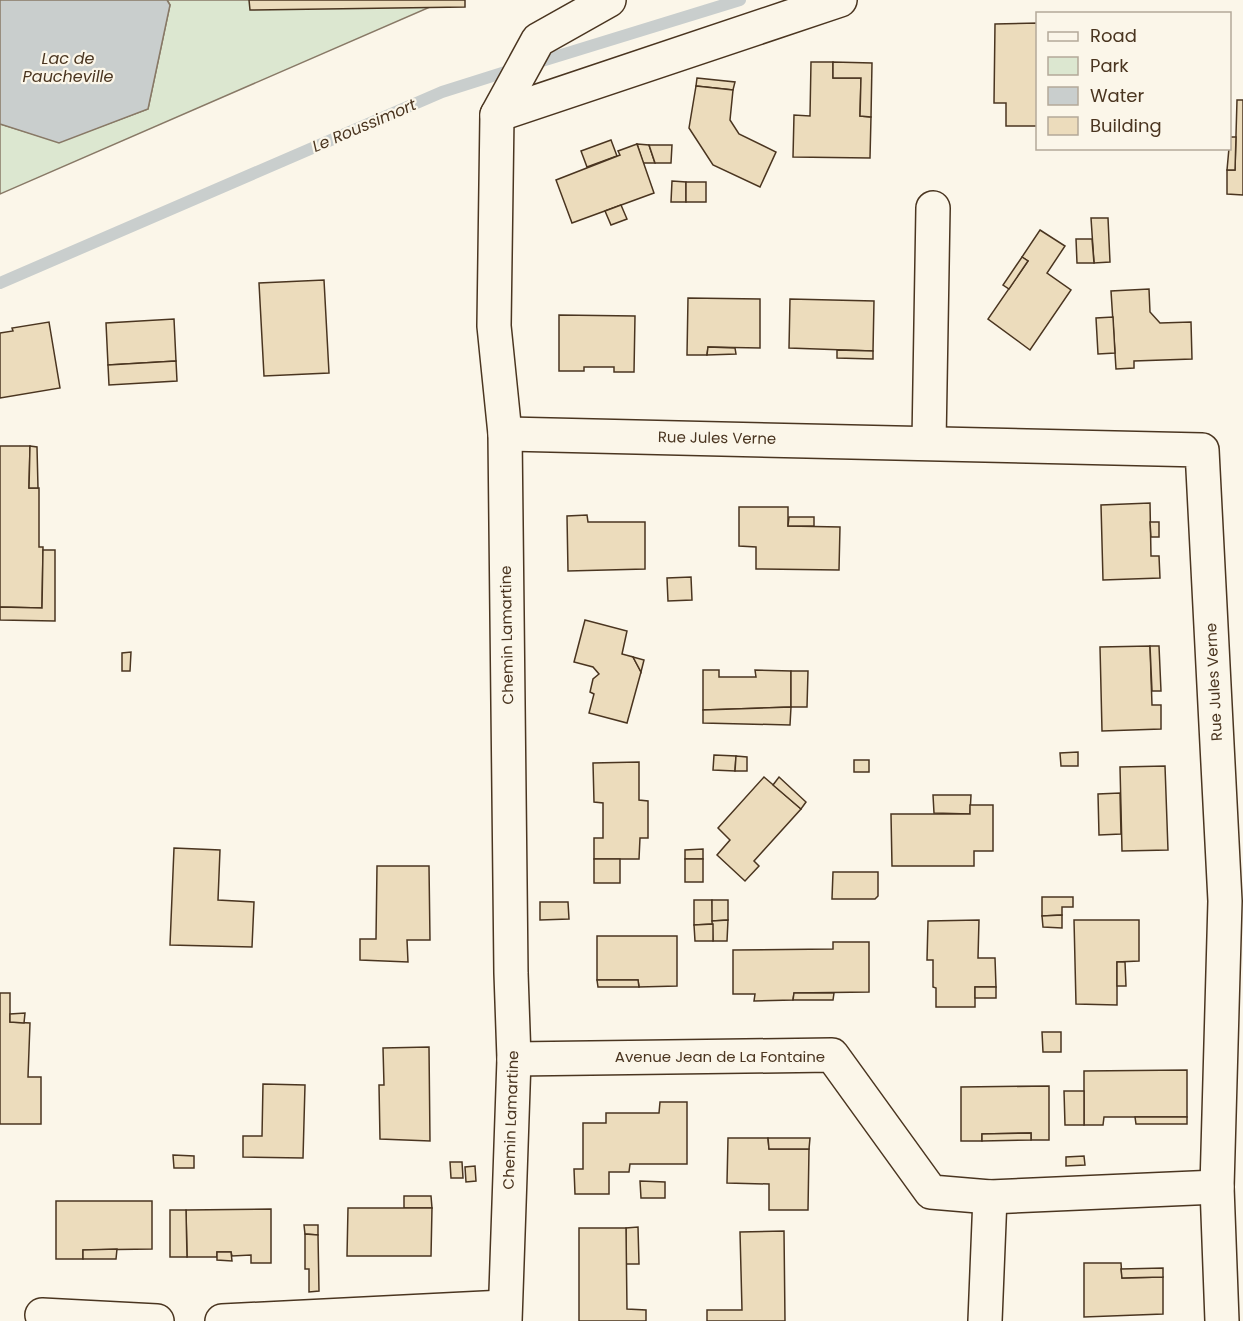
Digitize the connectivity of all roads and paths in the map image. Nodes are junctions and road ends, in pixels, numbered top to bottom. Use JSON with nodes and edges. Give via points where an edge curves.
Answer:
{"nodes":[{"id":1,"x":609,"y":0,"type":"edge"},
{"id":2,"x":840,"y":0,"type":"edge"},
{"id":3,"x":497,"y":115,"type":"junction"},
{"id":4,"x":933,"y":208,"type":"dead end"},
{"id":5,"x":505,"y":434,"type":"junction"},
{"id":6,"x":929,"y":442,"type":"junction"},
{"id":7,"x":514,"y":1059,"type":"junction"},
{"id":8,"x":1217,"y":1187,"type":"junction"},
{"id":9,"x":990,"y":1197,"type":"junction"},
{"id":10,"x":504,"y":1314,"type":"edge"},
{"id":11,"x":42,"y":1316,"type":"dead end"},
{"id":12,"x":157,"y":1321,"type":"edge"},
{"id":13,"x":222,"y":1321,"type":"edge"},
{"id":14,"x":985,"y":1321,"type":"edge"},
{"id":15,"x":1222,"y":1321,"type":"edge"}],
"edges":[{"from":1,"to":3,"type":"street","name":"Chemin Lamartine","via":[[538,40]]},
{"from":2,"to":3,"type":"street"},
{"from":3,"to":5,"type":"street","name":"Chemin Lamartine","via":[[494,326]]},
{"from":4,"to":6,"type":"street"},
{"from":5,"to":6,"type":"street","name":"Rue Jules Verne"},
{"from":5,"to":7,"type":"street","name":"Chemin Lamartine"},
{"from":6,"to":8,"type":"street","name":"Rue Jules Verne","via":[[1202,450],[1225,901]]},
{"from":7,"to":9,"type":"street","name":"Avenue Jean de La Fontaine","via":[[832,1055],[931,1192]]},
{"from":7,"to":10,"type":"street","name":"Chemin Lamartine"},
{"from":8,"to":9,"type":"street","name":"Avenue Jean de La Fontaine"},
{"from":8,"to":15,"type":"street"},
{"from":9,"to":14,"type":"street"},
{"from":10,"to":13,"type":"street"},
{"from":11,"to":12,"type":"street"}]}
